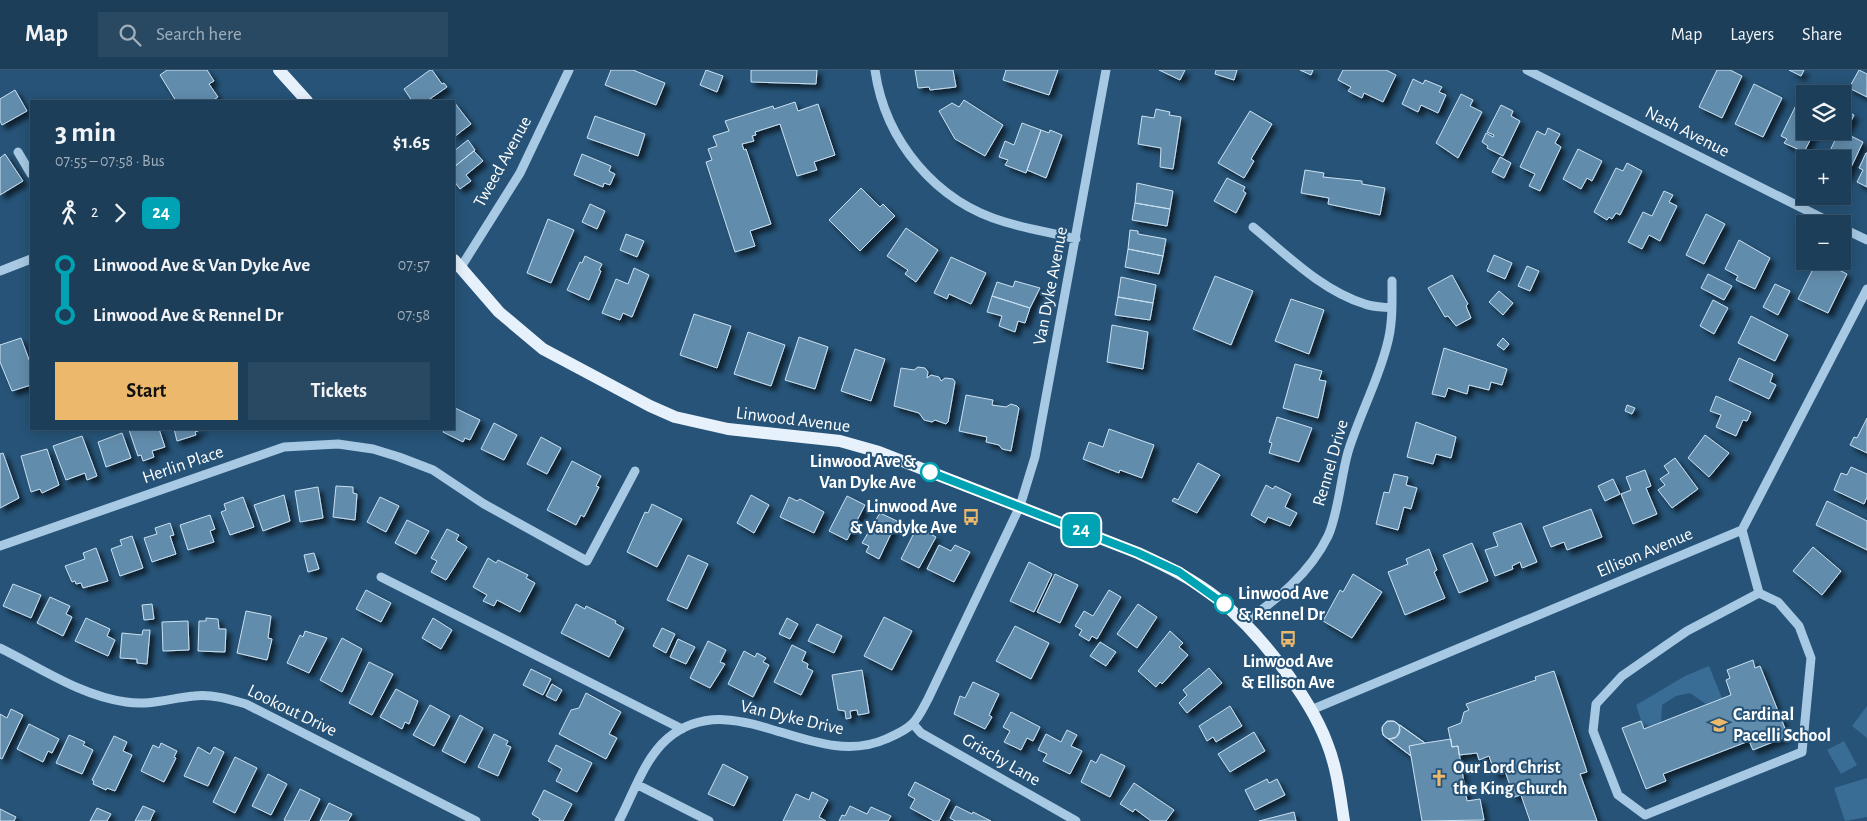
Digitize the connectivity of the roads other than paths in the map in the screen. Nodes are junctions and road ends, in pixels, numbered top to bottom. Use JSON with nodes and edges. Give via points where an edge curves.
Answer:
{"nodes":[{"id":1,"x":279,"y":70,"type":"edge"},
{"id":2,"x":569,"y":70,"type":"edge"},
{"id":3,"x":875,"y":70,"type":"edge"},
{"id":4,"x":1106,"y":70,"type":"edge"},
{"id":5,"x":1527,"y":70,"type":"edge"},
{"id":6,"x":306,"y":100,"type":"edge"},
{"id":7,"x":18,"y":152,"type":"dead end"},
{"id":8,"x":30,"y":172,"type":"edge"},
{"id":9,"x":1816,"y":215,"type":"edge"},
{"id":10,"x":1254,"y":227,"type":"dead end"},
{"id":11,"x":1851,"y":232,"type":"edge"},
{"id":12,"x":1076,"y":238,"type":"junction"},
{"id":13,"x":1867,"y":240,"type":"edge"},
{"id":14,"x":30,"y":259,"type":"edge"},
{"id":15,"x":457,"y":264,"type":"edge"},
{"id":16,"x":0,"y":271,"type":"edge"},
{"id":17,"x":1392,"y":281,"type":"dead end"},
{"id":18,"x":1867,"y":289,"type":"edge"},
{"id":19,"x":1392,"y":308,"type":"junction"},
{"id":20,"x":634,"y":471,"type":"dead end"},
{"id":21,"x":1020,"y":506,"type":"junction"},
{"id":22,"x":1742,"y":530,"type":"junction"},
{"id":23,"x":0,"y":546,"type":"edge"},
{"id":24,"x":381,"y":577,"type":"dead end"},
{"id":25,"x":1758,"y":593,"type":"junction"},
{"id":26,"x":1244,"y":622,"type":"junction"},
{"id":27,"x":0,"y":648,"type":"edge"},
{"id":28,"x":1311,"y":710,"type":"junction"},
{"id":29,"x":914,"y":724,"type":"junction"},
{"id":30,"x":682,"y":728,"type":"junction"},
{"id":31,"x":638,"y":785,"type":"junction"},
{"id":32,"x":476,"y":821,"type":"edge"},
{"id":33,"x":619,"y":821,"type":"edge"},
{"id":34,"x":709,"y":821,"type":"edge"},
{"id":35,"x":1076,"y":821,"type":"edge"},
{"id":36,"x":1344,"y":821,"type":"edge"}],
"edges":[{"from":1,"to":6,"type":"main road"},
{"from":2,"to":15,"type":"street","name":"Tweed Avenue","via":[[520,172]]},
{"from":3,"to":12,"type":"street","via":[[885,111],[911,158],[928,178],[980,213]]},
{"from":4,"to":12,"type":"street","name":"Van Dyke Avenue"},
{"from":5,"to":9,"type":"street","name":"Nash Avenue"},
{"from":7,"to":8,"type":"street"},
{"from":10,"to":19,"type":"street","via":[[1332,289],[1365,304]]},
{"from":11,"to":13,"type":"street"},
{"from":12,"to":21,"type":"street","name":"Van Dyke Avenue","via":[[1035,458]]},
{"from":14,"to":16,"type":"street"},
{"from":15,"to":21,"type":"main road","name":"Linwood Avenue","via":[[499,312],[543,349],[650,406],[728,430],[848,444],[879,452]]},
{"from":17,"to":19,"type":"street","name":"Rennel Drive"},
{"from":18,"to":22,"type":"street"},
{"from":19,"to":26,"type":"street","name":"Rennel Drive","via":[[1387,345],[1348,452],[1328,536],[1296,582]]},
{"from":20,"to":23,"type":"street","name":"Herlin Place","via":[[587,561],[484,504],[433,470],[399,456],[338,444],[284,447]]},
{"from":21,"to":26,"type":"main road","name":"Linwood Avenue","via":[[1179,572],[1217,598]]},
{"from":21,"to":29,"type":"street"},
{"from":22,"to":25,"type":"street"},
{"from":22,"to":28,"type":"street","name":"Ellison Avenue"},
{"from":24,"to":30,"type":"street"},
{"from":25,"to":25,"type":"street","via":[[1668,644],[1622,676],[1596,704],[1593,731],[1618,795],[1645,815],[1802,752],[1811,658],[1799,626],[1778,602]]},
{"from":26,"to":28,"type":"main road","name":"Linwood Avenue","via":[[1280,665]]},
{"from":27,"to":32,"type":"street","name":"Lookout Drive","via":[[101,698],[153,703],[204,696],[246,704]]},
{"from":28,"to":36,"type":"main road","name":"Linwood Avenue","via":[[1327,742]]},
{"from":29,"to":30,"type":"street","name":"Van Dyke Drive","via":[[882,741],[847,748],[828,746],[738,720],[709,720]]},
{"from":29,"to":35,"type":"street","name":"Grischy Lane","via":[[920,733]]},
{"from":30,"to":31,"type":"street","name":"Van Dyke Drive","via":[[653,754]]},
{"from":31,"to":33,"type":"street","name":"Van Dyke Drive"},
{"from":31,"to":34,"type":"street"}]}
